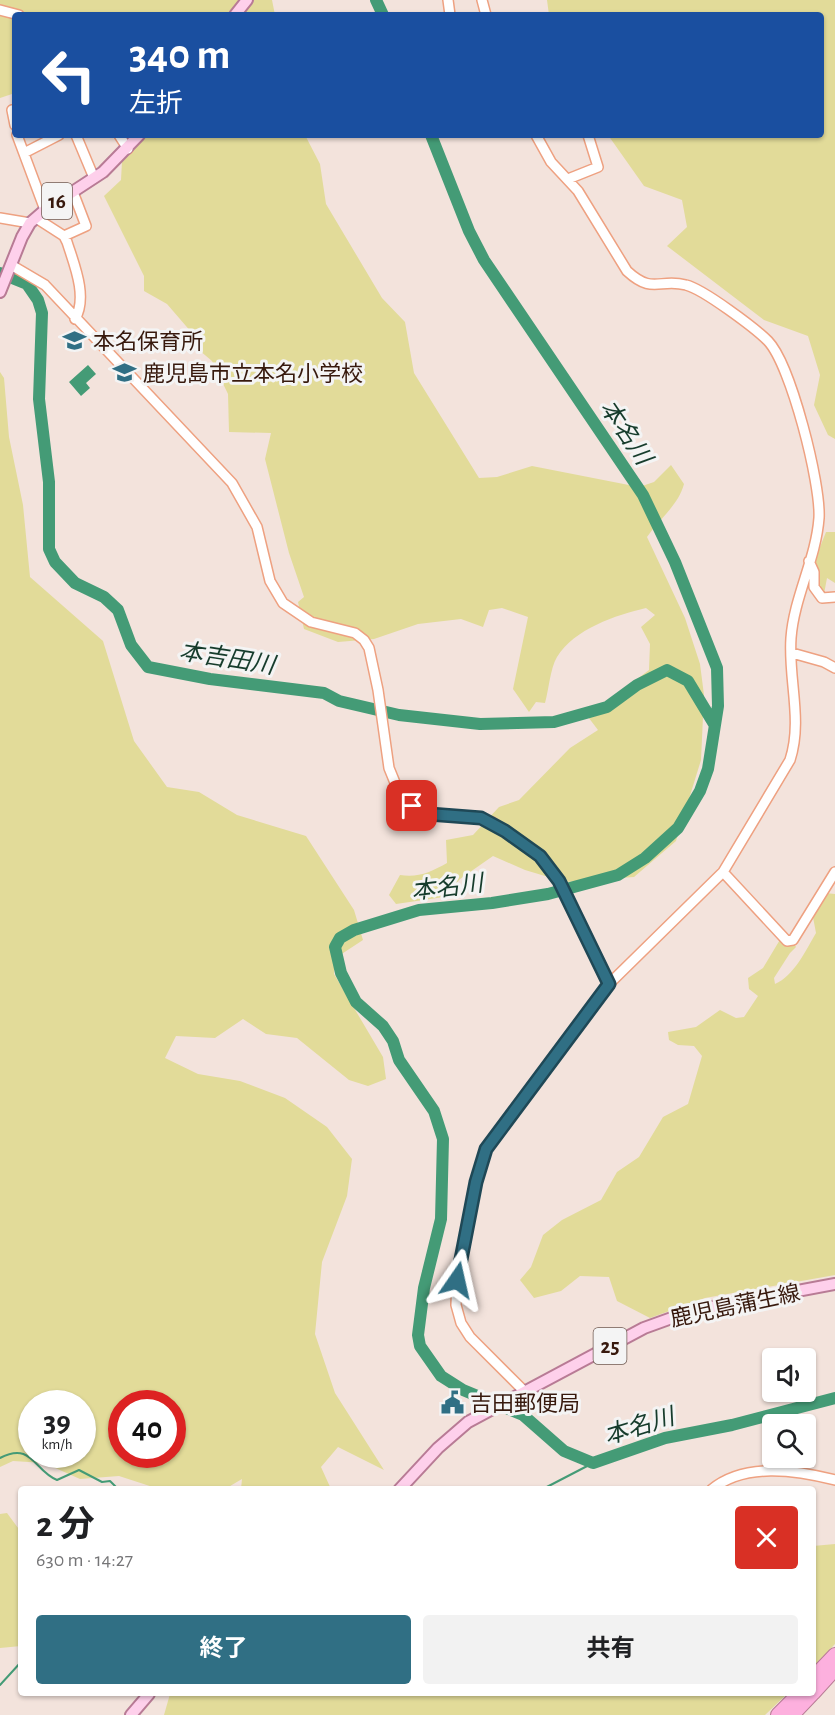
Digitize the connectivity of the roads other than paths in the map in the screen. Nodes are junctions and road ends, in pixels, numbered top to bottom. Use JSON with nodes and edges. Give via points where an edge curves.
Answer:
{"nodes":[{"id":1,"x":247,"y":0,"type":"edge"},
{"id":2,"x":237,"y":12,"type":"edge"},
{"id":3,"x":18,"y":138,"type":"edge"},
{"id":4,"x":53,"y":138,"type":"edge"},
{"id":5,"x":77,"y":138,"type":"edge"},
{"id":6,"x":122,"y":138,"type":"edge"},
{"id":7,"x":137,"y":138,"type":"edge"},
{"id":8,"x":539,"y":138,"type":"edge"},
{"id":9,"x":589,"y":138,"type":"edge"},
{"id":10,"x":128,"y":149,"type":"junction"},
{"id":11,"x":24,"y":153,"type":"junction"},
{"id":12,"x":94,"y":178,"type":"junction"},
{"id":13,"x":568,"y":179,"type":"junction"},
{"id":14,"x":73,"y":192,"type":"junction"},
{"id":15,"x":45,"y":210,"type":"junction"},
{"id":16,"x":0,"y":218,"type":"edge"},
{"id":17,"x":33,"y":221,"type":"junction"},
{"id":18,"x":64,"y":236,"type":"junction"},
{"id":19,"x":10,"y":268,"type":"junction"},
{"id":20,"x":1,"y":290,"type":"edge"},
{"id":21,"x":75,"y":319,"type":"junction"},
{"id":22,"x":809,"y":561,"type":"junction"},
{"id":23,"x":835,"y":597,"type":"edge"},
{"id":24,"x":792,"y":653,"type":"junction"},
{"id":25,"x":835,"y":668,"type":"edge"},
{"id":26,"x":723,"y":872,"type":"junction"},
{"id":27,"x":835,"y":872,"type":"edge"},
{"id":28,"x":609,"y":984,"type":"junction"},
{"id":29,"x":835,"y":1284,"type":"edge"},
{"id":30,"x":524,"y":1391,"type":"junction"},
{"id":31,"x":835,"y":1480,"type":"edge"},
{"id":32,"x":403,"y":1486,"type":"edge"},
{"id":33,"x":717,"y":1486,"type":"edge"},
{"id":34,"x":835,"y":1655,"type":"edge"},
{"id":35,"x":835,"y":1670,"type":"edge"},
{"id":36,"x":816,"y":1675,"type":"edge"},
{"id":37,"x":816,"y":1690,"type":"edge"},
{"id":38,"x":147,"y":1696,"type":"edge"},
{"id":39,"x":797,"y":1696,"type":"edge"},
{"id":40,"x":810,"y":1696,"type":"edge"},
{"id":41,"x":131,"y":1715,"type":"edge"},
{"id":42,"x":778,"y":1715,"type":"edge"},
{"id":43,"x":792,"y":1715,"type":"edge"}],
"edges":[{"from":1,"to":2,"type":"main road"},
{"from":3,"to":11,"type":"street"},
{"from":4,"to":11,"type":"street"},
{"from":5,"to":12,"type":"street"},
{"from":6,"to":10,"type":"street"},
{"from":7,"to":10,"type":"main road","number":"16"},
{"from":8,"to":13,"type":"street","via":[[551,162]]},
{"from":9,"to":13,"type":"street","via":[[598,166]]},
{"from":10,"to":12,"type":"main road","number":"16"},
{"from":11,"to":15,"type":"street"},
{"from":12,"to":14,"type":"main road","number":"16"},
{"from":13,"to":22,"type":"street","via":[[634,279],[654,286],[678,284],[694,288],[760,334],[781,359],[819,498]]},
{"from":14,"to":15,"type":"main road","number":"16"},
{"from":14,"to":18,"type":"street","via":[[86,226]]},
{"from":15,"to":17,"type":"main road","number":"16"},
{"from":16,"to":17,"type":"street"},
{"from":17,"to":18,"type":"street"},
{"from":17,"to":19,"type":"main road","number":"16"},
{"from":18,"to":21,"type":"street","via":[[79,283],[79,313]]},
{"from":19,"to":20,"type":"main road","number":"16"},
{"from":19,"to":21,"type":"street","via":[[40,280]]},
{"from":21,"to":28,"type":"street","via":[[232,483],[257,527],[270,581],[283,603],[311,622],[355,633],[364,640],[381,704],[394,785],[406,801],[429,814],[492,822],[540,856],[559,881]]},
{"from":22,"to":23,"type":"street","via":[[816,593],[822,598]]},
{"from":22,"to":24,"type":"street","via":[[795,610]]},
{"from":24,"to":25,"type":"street"},
{"from":24,"to":26,"type":"street","via":[[794,746],[784,771]]},
{"from":26,"to":27,"type":"street","via":[[787,941],[793,940]]},
{"from":26,"to":28,"type":"street"},
{"from":28,"to":30,"type":"street","via":[[486,1149],[476,1182],[457,1280],[457,1314],[470,1337]]},
{"from":29,"to":30,"type":"main road","name":"鹿児島蒲生線","number":"25","via":[[670,1317]]},
{"from":30,"to":32,"type":"main road","name":"鹿児島蒲生線","number":"25","via":[[468,1422]]},
{"from":31,"to":33,"type":"street","via":[[754,1471],[731,1477]]},
{"from":34,"to":36,"type":"highway"},
{"from":35,"to":37,"type":"highway"},
{"from":38,"to":41,"type":"main road"},
{"from":39,"to":42,"type":"highway"},
{"from":40,"to":43,"type":"highway"}]}
